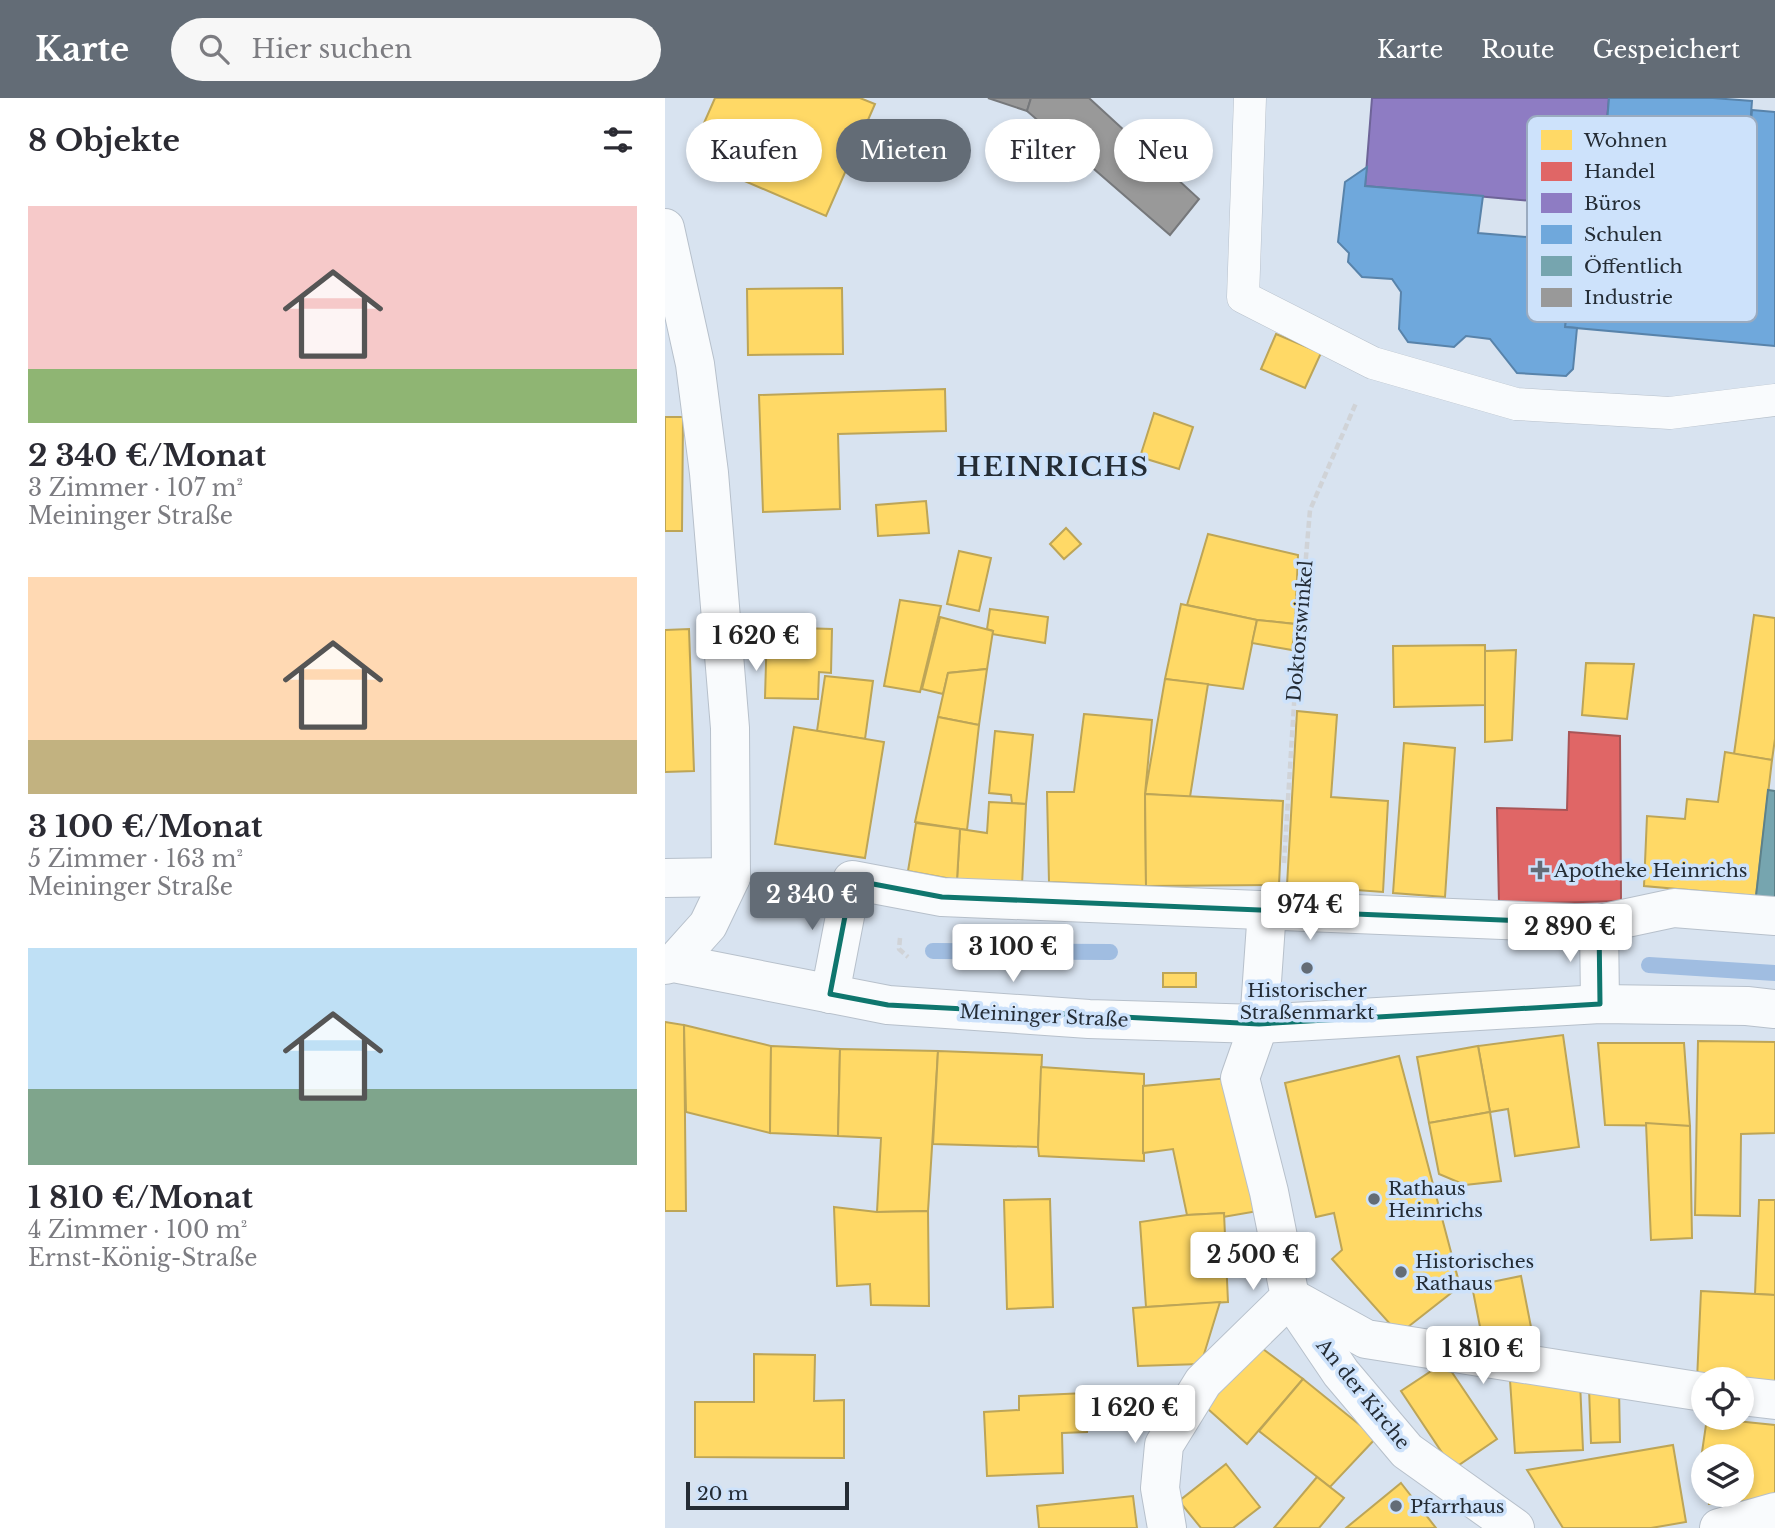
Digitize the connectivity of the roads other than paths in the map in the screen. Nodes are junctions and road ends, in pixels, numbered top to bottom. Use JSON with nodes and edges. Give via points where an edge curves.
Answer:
{"nodes":[{"id":1,"x":1250,"y":98,"type":"edge"},
{"id":2,"x":665,"y":228,"type":"edge"},
{"id":3,"x":1775,"y":400,"type":"edge"},
{"id":4,"x":731,"y":877,"type":"junction"},
{"id":5,"x":665,"y":878,"type":"edge"},
{"id":6,"x":1274,"y":911,"type":"junction"},
{"id":7,"x":1775,"y":916,"type":"edge"},
{"id":8,"x":1599,"y":924,"type":"junction"},
{"id":9,"x":670,"y":964,"type":"edge"},
{"id":10,"x":830,"y":994,"type":"junction"},
{"id":11,"x":1600,"y":1004,"type":"junction"},
{"id":12,"x":1775,"y":1009,"type":"edge"},
{"id":13,"x":1259,"y":1024,"type":"junction"},
{"id":14,"x":1290,"y":1297,"type":"junction"},
{"id":15,"x":1691,"y":1390,"type":"edge"},
{"id":16,"x":1754,"y":1398,"type":"edge"},
{"id":17,"x":1775,"y":1400,"type":"edge"},
{"id":18,"x":1775,"y":1512,"type":"edge"},
{"id":19,"x":1167,"y":1528,"type":"edge"},
{"id":20,"x":1515,"y":1528,"type":"edge"},
{"id":21,"x":1719,"y":1528,"type":"edge"}],
"edges":[{"from":1,"to":3,"type":"lane","via":[[1243,297],[1373,363],[1516,404],[1670,414]]},
{"from":2,"to":4,"type":"street","via":[[695,364],[709,473],[730,727]]},
{"from":4,"to":5,"type":"street"},
{"from":4,"to":9,"type":"street","via":[[708,925]]},
{"from":6,"to":8,"type":"street"},
{"from":6,"to":10,"type":"street","via":[[942,897],[852,880]]},
{"from":6,"to":13,"type":"street"},
{"from":7,"to":8,"type":"street","via":[[1674,908]]},
{"from":8,"to":11,"type":"street"},
{"from":9,"to":10,"type":"street","name":"Meininger Straße"},
{"from":10,"to":13,"type":"street","name":"Meininger Straße","via":[[936,1010]]},
{"from":11,"to":12,"type":"street","name":"Meininger Straße"},
{"from":11,"to":13,"type":"street","name":"Meininger Straße"},
{"from":13,"to":14,"type":"street","via":[[1240,1078]]},
{"from":14,"to":15,"type":"street","via":[[1366,1339]]},
{"from":14,"to":19,"type":"street","via":[[1203,1382],[1164,1445],[1160,1488]]},
{"from":14,"to":20,"type":"street","name":"An der Kirche","via":[[1341,1373],[1407,1451]]},
{"from":16,"to":17,"type":"street"},
{"from":18,"to":21,"type":"street"}]}
